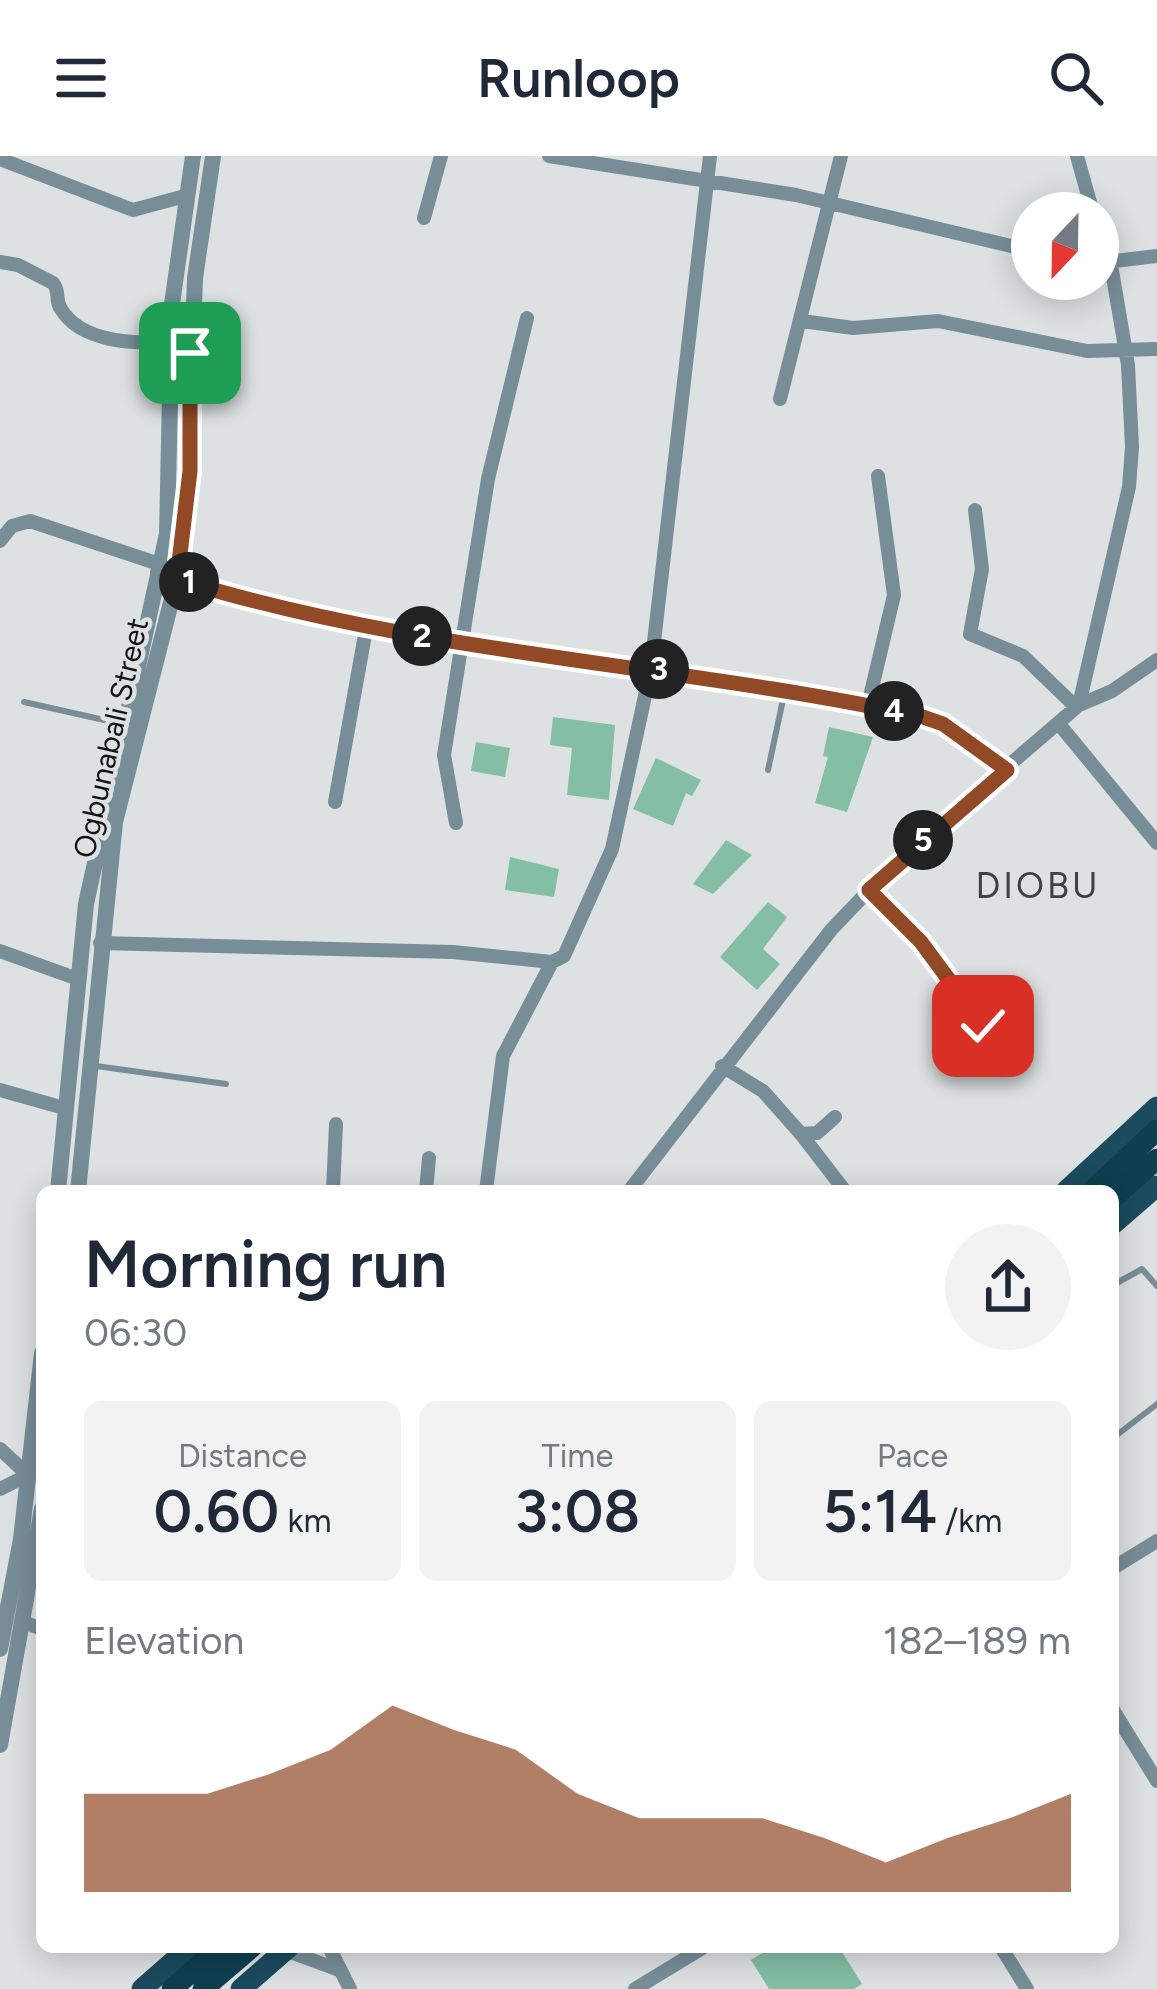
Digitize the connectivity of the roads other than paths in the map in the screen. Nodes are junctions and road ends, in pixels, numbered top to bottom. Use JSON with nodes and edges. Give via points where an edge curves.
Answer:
{"nodes":[{"id":1,"x":194,"y":156,"type":"edge"},
{"id":2,"x":213,"y":156,"type":"edge"},
{"id":3,"x":441,"y":156,"type":"edge"},
{"id":4,"x":549,"y":156,"type":"edge"},
{"id":5,"x":710,"y":156,"type":"edge"},
{"id":6,"x":841,"y":156,"type":"edge"},
{"id":7,"x":1077,"y":156,"type":"edge"},
{"id":8,"x":0,"y":159,"type":"edge"},
{"id":9,"x":630,"y":163,"type":"edge"},
{"id":10,"x":706,"y":178,"type":"junction"},
{"id":11,"x":1088,"y":192,"type":"edge"},
{"id":12,"x":184,"y":196,"type":"junction"},
{"id":13,"x":833,"y":204,"type":"junction"},
{"id":14,"x":424,"y":218,"type":"dead end"},
{"id":15,"x":1011,"y":246,"type":"edge"},
{"id":16,"x":1157,"y":256,"type":"edge"},
{"id":17,"x":0,"y":262,"type":"edge"},
{"id":18,"x":1119,"y":262,"type":"edge"},
{"id":19,"x":1113,"y":300,"type":"edge"},
{"id":20,"x":527,"y":318,"type":"dead end"},
{"id":21,"x":802,"y":321,"type":"junction"},
{"id":22,"x":172,"y":344,"type":"junction"},
{"id":23,"x":1124,"y":347,"type":"junction"},
{"id":24,"x":1157,"y":349,"type":"edge"},
{"id":25,"x":780,"y":399,"type":"dead end"},
{"id":26,"x":878,"y":476,"type":"dead end"},
{"id":27,"x":975,"y":510,"type":"dead end"},
{"id":28,"x":0,"y":541,"type":"edge"},
{"id":29,"x":158,"y":568,"type":"junction"},
{"id":30,"x":177,"y":579,"type":"junction"},
{"id":31,"x":366,"y":629,"type":"junction"},
{"id":32,"x":462,"y":642,"type":"junction"},
{"id":33,"x":1157,"y":660,"type":"edge"},
{"id":34,"x":650,"y":668,"type":"junction"},
{"id":35,"x":784,"y":692,"type":"junction"},
{"id":36,"x":25,"y":702,"type":"dead end"},
{"id":37,"x":868,"y":705,"type":"junction"},
{"id":38,"x":1078,"y":706,"type":"junction"},
{"id":39,"x":125,"y":724,"type":"junction"},
{"id":40,"x":1059,"y":724,"type":"junction"},
{"id":41,"x":768,"y":770,"type":"dead end"},
{"id":42,"x":1007,"y":770,"type":"junction"},
{"id":43,"x":335,"y":802,"type":"dead end"},
{"id":44,"x":456,"y":823,"type":"dead end"},
{"id":45,"x":1157,"y":843,"type":"edge"},
{"id":46,"x":869,"y":890,"type":"junction"},
{"id":47,"x":100,"y":943,"type":"junction"},
{"id":48,"x":0,"y":951,"type":"edge"},
{"id":49,"x":552,"y":962,"type":"junction"},
{"id":50,"x":78,"y":979,"type":"junction"},
{"id":51,"x":983,"y":1026,"type":"dead end"},
{"id":52,"x":86,"y":1065,"type":"junction"},
{"id":53,"x":722,"y":1066,"type":"junction"},
{"id":54,"x":226,"y":1084,"type":"dead end"},
{"id":55,"x":0,"y":1090,"type":"edge"},
{"id":56,"x":1157,"y":1107,"type":"edge"},
{"id":57,"x":64,"y":1108,"type":"junction"},
{"id":58,"x":835,"y":1117,"type":"dead end"},
{"id":59,"x":336,"y":1124,"type":"dead end"},
{"id":60,"x":1157,"y":1130,"type":"edge"},
{"id":61,"x":801,"y":1134,"type":"junction"},
{"id":62,"x":429,"y":1158,"type":"dead end"},
{"id":63,"x":1157,"y":1159,"type":"edge"},
{"id":64,"x":58,"y":1185,"type":"edge"},
{"id":65,"x":77,"y":1185,"type":"edge"},
{"id":66,"x":332,"y":1185,"type":"edge"},
{"id":67,"x":427,"y":1185,"type":"edge"},
{"id":68,"x":487,"y":1185,"type":"edge"},
{"id":69,"x":633,"y":1185,"type":"edge"},
{"id":70,"x":839,"y":1185,"type":"edge"},
{"id":71,"x":1072,"y":1185,"type":"edge"},
{"id":72,"x":1098,"y":1185,"type":"edge"},
{"id":73,"x":1157,"y":1186,"type":"edge"},
{"id":74,"x":1119,"y":1193,"type":"edge"},
{"id":75,"x":1119,"y":1219,"type":"edge"},
{"id":76,"x":1119,"y":1283,"type":"edge"},
{"id":77,"x":1157,"y":1286,"type":"edge"},
{"id":78,"x":1157,"y":1404,"type":"edge"},
{"id":79,"x":1119,"y":1433,"type":"edge"},
{"id":80,"x":0,"y":1449,"type":"edge"},
{"id":81,"x":35,"y":1477,"type":"edge"},
{"id":82,"x":0,"y":1489,"type":"edge"},
{"id":83,"x":1157,"y":1541,"type":"edge"},
{"id":84,"x":36,"y":1545,"type":"edge"},
{"id":85,"x":1119,"y":1564,"type":"edge"},
{"id":86,"x":23,"y":1622,"type":"junction"},
{"id":87,"x":36,"y":1627,"type":"edge"},
{"id":88,"x":0,"y":1649,"type":"edge"},
{"id":89,"x":1119,"y":1720,"type":"edge"},
{"id":90,"x":0,"y":1745,"type":"edge"},
{"id":91,"x":1157,"y":1781,"type":"edge"},
{"id":92,"x":183,"y":1953,"type":"edge"},
{"id":93,"x":213,"y":1953,"type":"edge"},
{"id":94,"x":245,"y":1953,"type":"edge"},
{"id":95,"x":281,"y":1953,"type":"edge"},
{"id":96,"x":299,"y":1953,"type":"edge"},
{"id":97,"x":332,"y":1953,"type":"edge"},
{"id":98,"x":694,"y":1953,"type":"edge"},
{"id":99,"x":1005,"y":1953,"type":"edge"},
{"id":100,"x":339,"y":1970,"type":"junction"},
{"id":101,"x":145,"y":1987,"type":"edge"},
{"id":102,"x":122,"y":1989,"type":"edge"},
{"id":103,"x":171,"y":1989,"type":"edge"},
{"id":104,"x":203,"y":1989,"type":"edge"},
{"id":105,"x":241,"y":1989,"type":"edge"},
{"id":106,"x":350,"y":1989,"type":"edge"},
{"id":107,"x":635,"y":1989,"type":"edge"},
{"id":108,"x":1027,"y":1989,"type":"edge"}],
"edges":[{"from":1,"to":12,"type":"street","name":"Ogbunabali Street"},
{"from":2,"to":30,"type":"street","name":"Ogbunabali Street","via":[[195,278],[190,471]]},
{"from":3,"to":14,"type":"street"},
{"from":4,"to":9,"type":"street"},
{"from":5,"to":10,"type":"street"},
{"from":6,"to":13,"type":"street"},
{"from":7,"to":11,"type":"street"},
{"from":8,"to":12,"type":"street","via":[[128,208]]},
{"from":9,"to":10,"type":"street"},
{"from":10,"to":13,"type":"street"},
{"from":10,"to":34,"type":"street"},
{"from":12,"to":22,"type":"street","name":"Ogbunabali Street"},
{"from":13,"to":15,"type":"street"},
{"from":13,"to":21,"type":"street"},
{"from":16,"to":18,"type":"street"},
{"from":17,"to":22,"type":"street","via":[[53,283],[61,309],[88,330],[121,342]]},
{"from":19,"to":23,"type":"street"},
{"from":20,"to":32,"type":"street","via":[[488,479]]},
{"from":21,"to":23,"type":"street","via":[[853,328],[938,320],[1087,351]]},
{"from":21,"to":25,"type":"street"},
{"from":22,"to":29,"type":"street","name":"Ogbunabali Street","via":[[170,501]]},
{"from":23,"to":24,"type":"street"},
{"from":23,"to":38,"type":"street","via":[[1129,487]]},
{"from":26,"to":37,"type":"street","via":[[894,595]]},
{"from":27,"to":38,"type":"street","via":[[982,569],[970,634],[1023,656]]},
{"from":28,"to":29,"type":"street","via":[[30,521]]},
{"from":29,"to":30,"type":"street"},
{"from":29,"to":39,"type":"street","name":"Ogbunabali Street"},
{"from":30,"to":31,"type":"street"},
{"from":30,"to":47,"type":"street","name":"Ogbunabali Street","via":[[115,822]]},
{"from":31,"to":32,"type":"street"},
{"from":31,"to":43,"type":"street"},
{"from":32,"to":34,"type":"street"},
{"from":32,"to":44,"type":"street","via":[[444,754]]},
{"from":33,"to":38,"type":"street"},
{"from":34,"to":35,"type":"street"},
{"from":34,"to":49,"type":"street","via":[[612,849],[574,941]]},
{"from":35,"to":37,"type":"street"},
{"from":35,"to":41,"type":"lane"},
{"from":36,"to":39,"type":"lane"},
{"from":37,"to":42,"type":"street","via":[[943,724]]},
{"from":38,"to":40,"type":"street"},
{"from":39,"to":50,"type":"street","name":"Ogbunabali Street"},
{"from":40,"to":42,"type":"street"},
{"from":40,"to":45,"type":"street"},
{"from":42,"to":46,"type":"street"},
{"from":46,"to":51,"type":"street","via":[[921,942]]},
{"from":46,"to":53,"type":"street"},
{"from":47,"to":49,"type":"street"},
{"from":47,"to":52,"type":"street","name":"Ogbunabali Street"},
{"from":48,"to":50,"type":"street"},
{"from":49,"to":68,"type":"street","via":[[503,1056]]},
{"from":50,"to":57,"type":"street","name":"Ogbunabali Street"},
{"from":52,"to":54,"type":"lane"},
{"from":52,"to":65,"type":"street","name":"Ogbunabali Street"},
{"from":53,"to":61,"type":"street","via":[[763,1091]]},
{"from":53,"to":69,"type":"street"},
{"from":55,"to":57,"type":"street"},
{"from":56,"to":71,"type":"main road"},
{"from":57,"to":64,"type":"street","name":"Ogbunabali Street"},
{"from":58,"to":61,"type":"street","via":[[817,1133]]},
{"from":59,"to":66,"type":"street"},
{"from":60,"to":72,"type":"highway"},
{"from":61,"to":70,"type":"street"},
{"from":62,"to":67,"type":"street"},
{"from":63,"to":74,"type":"highway"},
{"from":73,"to":75,"type":"main road"},
{"from":76,"to":77,"type":"lane","via":[[1142,1270]]},
{"from":78,"to":79,"type":"lane"},
{"from":80,"to":81,"type":"street"},
{"from":81,"to":82,"type":"street"},
{"from":81,"to":88,"type":"street"},
{"from":83,"to":85,"type":"street"},
{"from":84,"to":86,"type":"street"},
{"from":86,"to":87,"type":"street"},
{"from":86,"to":90,"type":"street"},
{"from":89,"to":91,"type":"street"},
{"from":92,"to":101,"type":"main road"},
{"from":93,"to":103,"type":"highway"},
{"from":94,"to":104,"type":"highway"},
{"from":95,"to":105,"type":"main road"},
{"from":96,"to":100,"type":"street"},
{"from":97,"to":100,"type":"street"},
{"from":98,"to":107,"type":"street"},
{"from":99,"to":108,"type":"street"},
{"from":100,"to":106,"type":"street"},
{"from":101,"to":102,"type":"main road"},
{"from":101,"to":103,"type":"main road"}]}
